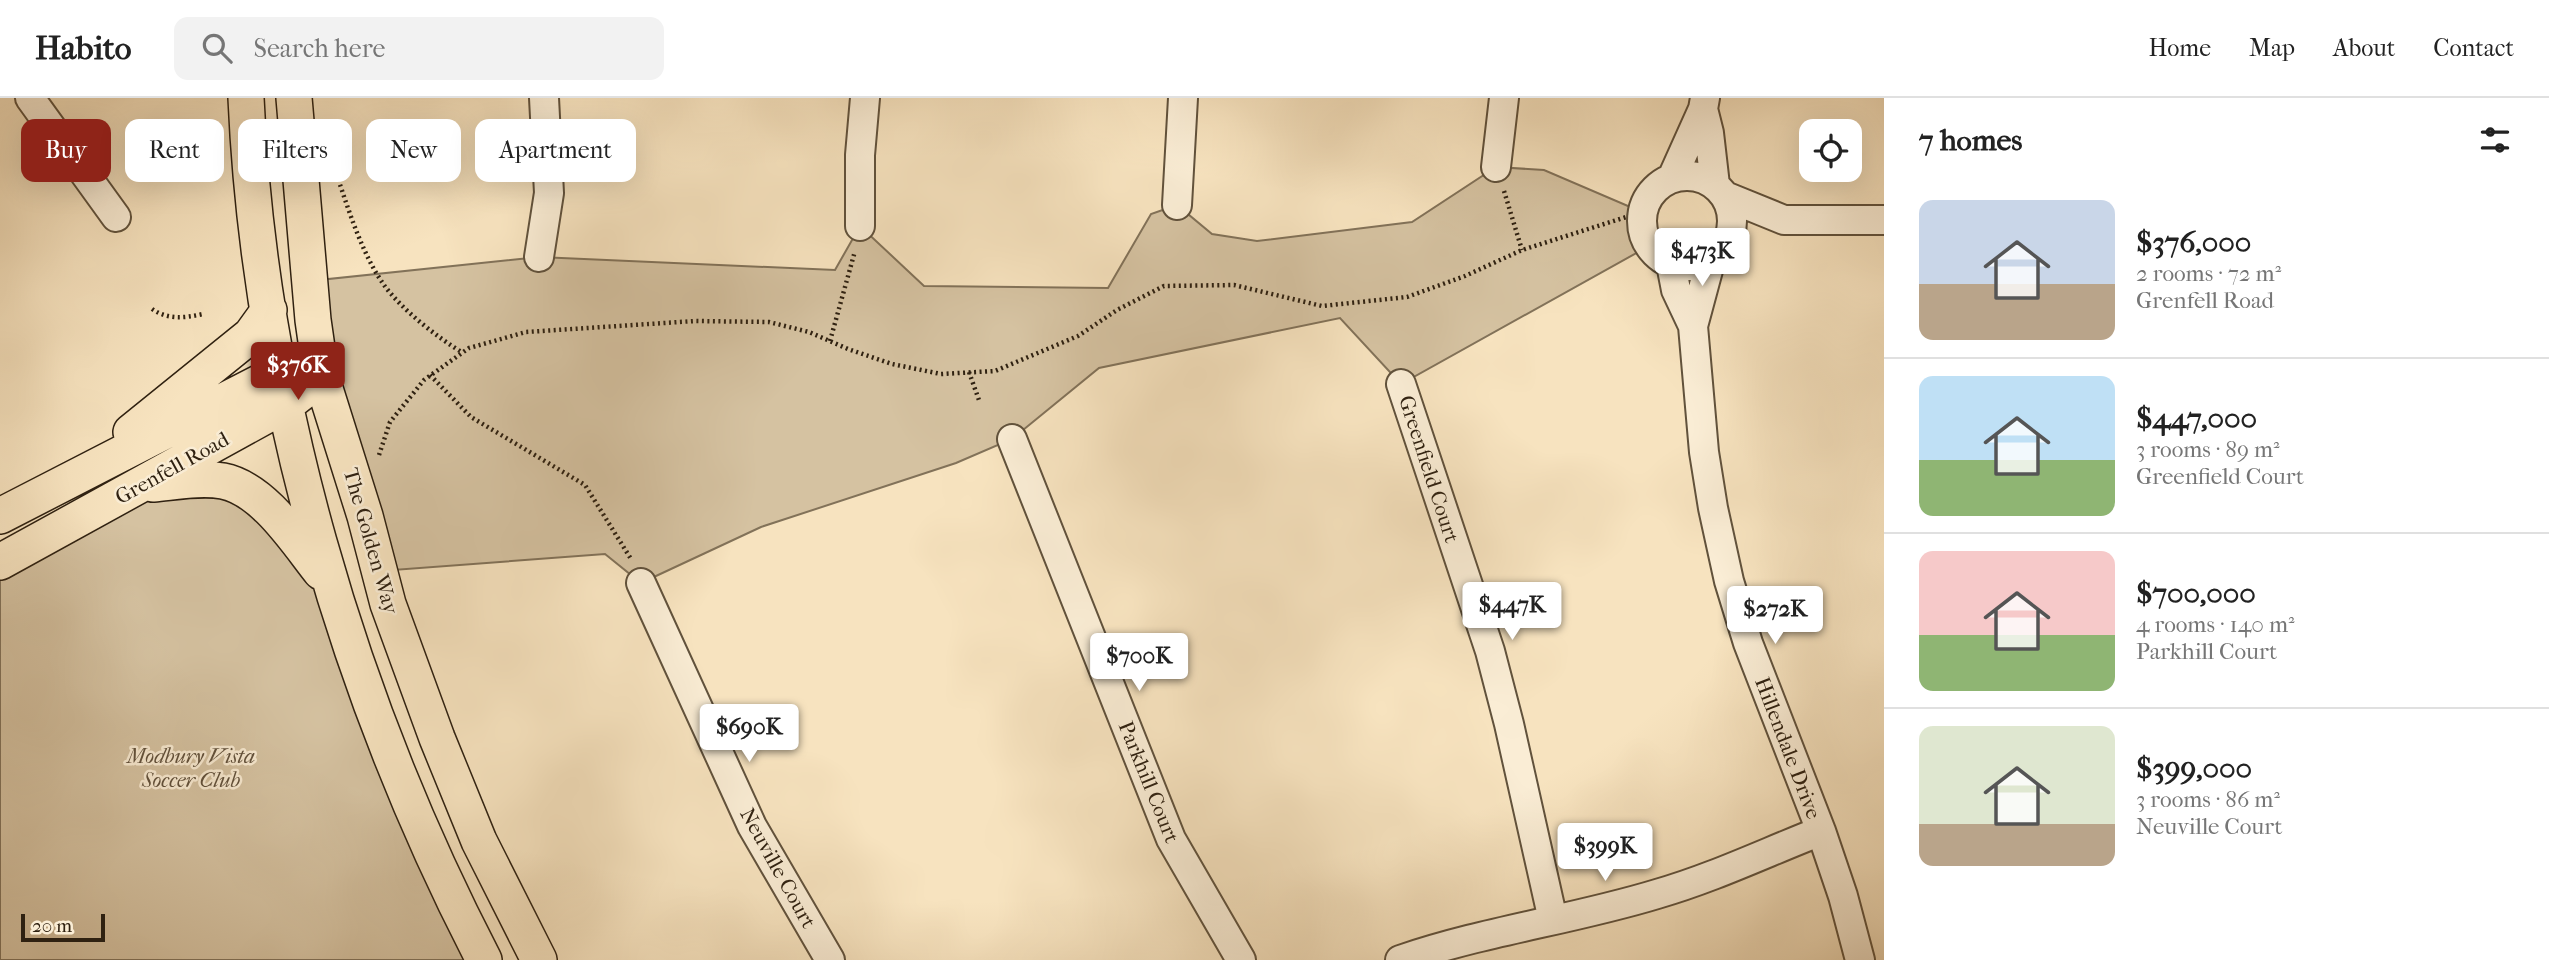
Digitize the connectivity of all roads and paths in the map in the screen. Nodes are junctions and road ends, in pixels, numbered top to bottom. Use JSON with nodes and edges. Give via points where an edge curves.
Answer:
{"nodes":[{"id":1,"x":30,"y":98,"type":"edge"},
{"id":2,"x":246,"y":98,"type":"edge"},
{"id":3,"x":294,"y":98,"type":"edge"},
{"id":4,"x":544,"y":98,"type":"edge"},
{"id":5,"x":864,"y":98,"type":"edge"},
{"id":6,"x":1183,"y":98,"type":"edge"},
{"id":7,"x":1504,"y":98,"type":"edge"},
{"id":8,"x":1704,"y":103,"type":"edge"},
{"id":9,"x":1496,"y":167,"type":"joint"},
{"id":10,"x":1672,"y":178,"type":"junction"},
{"id":11,"x":339,"y":182,"type":"edge"},
{"id":12,"x":1720,"y":190,"type":"junction"},
{"id":13,"x":1177,"y":205,"type":"dead end"},
{"id":14,"x":1642,"y":212,"type":"junction"},
{"id":15,"x":116,"y":216,"type":"dead end"},
{"id":16,"x":1784,"y":220,"type":"junction"},
{"id":17,"x":1884,"y":220,"type":"edge"},
{"id":18,"x":860,"y":226,"type":"joint"},
{"id":19,"x":1521,"y":250,"type":"junction"},
{"id":20,"x":1719,"y":252,"type":"junction"},
{"id":21,"x":539,"y":257,"type":"dead end"},
{"id":22,"x":1671,"y":264,"type":"junction"},
{"id":23,"x":152,"y":309,"type":"dead end"},
{"id":24,"x":269,"y":310,"type":"junction"},
{"id":25,"x":203,"y":314,"type":"dead end"},
{"id":26,"x":1693,"y":326,"type":"junction"},
{"id":27,"x":830,"y":341,"type":"junction"},
{"id":28,"x":463,"y":353,"type":"junction"},
{"id":29,"x":969,"y":372,"type":"junction"},
{"id":30,"x":430,"y":375,"type":"junction"},
{"id":31,"x":321,"y":376,"type":"junction"},
{"id":32,"x":1401,"y":384,"type":"dead end"},
{"id":33,"x":284,"y":388,"type":"junction"},
{"id":34,"x":980,"y":403,"type":"dead end"},
{"id":35,"x":1012,"y":439,"type":"dead end"},
{"id":36,"x":74,"y":478,"type":"junction"},
{"id":37,"x":141,"y":485,"type":"junction"},
{"id":38,"x":361,"y":504,"type":"junction"},
{"id":39,"x":0,"y":516,"type":"edge"},
{"id":40,"x":0,"y":562,"type":"edge"},
{"id":41,"x":641,"y":583,"type":"joint"},
{"id":42,"x":331,"y":586,"type":"junction"},
{"id":43,"x":1821,"y":831,"type":"junction"},
{"id":44,"x":1553,"y":920,"type":"junction"},
{"id":45,"x":484,"y":960,"type":"edge"},
{"id":46,"x":539,"y":960,"type":"edge"},
{"id":47,"x":830,"y":960,"type":"edge"},
{"id":48,"x":1241,"y":960,"type":"edge"},
{"id":49,"x":1400,"y":960,"type":"edge"},
{"id":50,"x":1860,"y":960,"type":"edge"}],
"edges":[{"from":1,"to":15,"type":"street"},
{"from":2,"to":24,"type":"main road"},
{"from":3,"to":31,"type":"main road","name":"The Golden Way"},
{"from":4,"to":21,"type":"street","via":[[549,193]]},
{"from":5,"to":18,"type":"street"},
{"from":6,"to":13,"type":"street"},
{"from":7,"to":9,"type":"street"},
{"from":8,"to":10,"type":"street"},
{"from":8,"to":12,"type":"street"},
{"from":9,"to":19,"type":"path"},
{"from":10,"to":12,"type":"street","via":[[1694,176]]},
{"from":10,"to":14,"type":"street","via":[[1653,192]]},
{"from":11,"to":28,"type":"path","via":[[356,231],[385,286],[433,334]]},
{"from":12,"to":16,"type":"street"},
{"from":12,"to":20,"type":"street","via":[[1732,220],[1731,232]]},
{"from":14,"to":19,"type":"path"},
{"from":14,"to":22,"type":"street","via":[[1648,246]]},
{"from":16,"to":17,"type":"street"},
{"from":16,"to":20,"type":"street"},
{"from":18,"to":27,"type":"path"},
{"from":19,"to":29,"type":"path","via":[[1406,297],[1365,303],[1322,306],[1234,285],[1164,286],[1034,356],[995,371]]},
{"from":20,"to":22,"type":"street","via":[[1698,265]]},
{"from":20,"to":26,"type":"street","name":"Hillendale Drive"},
{"from":22,"to":26,"type":"street","name":"Hillendale Drive","via":[[1676,290]]},
{"from":23,"to":25,"type":"path","via":[[182,318]]},
{"from":24,"to":33,"type":"main road"},
{"from":24,"to":36,"type":"main road","via":[[251,335]]},
{"from":26,"to":43,"type":"street","name":"Hillendale Drive","via":[[1704,452],[1730,581],[1748,643]]},
{"from":27,"to":28,"type":"path","via":[[769,323],[695,321],[526,332]]},
{"from":27,"to":29,"type":"path","via":[[891,364],[940,374]]},
{"from":28,"to":30,"type":"path"},
{"from":29,"to":34,"type":"path"},
{"from":30,"to":38,"type":"path","via":[[390,422]]},
{"from":30,"to":41,"type":"path","via":[[471,417],[585,485],[628,550]]},
{"from":31,"to":33,"type":"main road"},
{"from":31,"to":38,"type":"main road","name":"The Golden Way"},
{"from":32,"to":44,"type":"street","name":"Greenfield Court","via":[[1489,652]]},
{"from":33,"to":36,"type":"main road","name":"Grenfell Road"},
{"from":33,"to":37,"type":"main road","name":"Grenfell Road"},
{"from":33,"to":42,"type":"main road"},
{"from":35,"to":48,"type":"street","name":"Parkhill Court","via":[[1171,839]]},
{"from":36,"to":39,"type":"main road","name":"Grenfell Road"},
{"from":37,"to":40,"type":"main road","name":"Grenfell Road"},
{"from":37,"to":42,"type":"main road","via":[[223,481],[240,487],[284,525]]},
{"from":38,"to":46,"type":"main road","name":"The Golden Way","via":[[388,604],[437,738],[479,841]]},
{"from":41,"to":47,"type":"street","name":"Neuville Court","via":[[752,827]]},
{"from":42,"to":45,"type":"main road","via":[[385,742]]},
{"from":43,"to":44,"type":"street","via":[[1660,894]]},
{"from":43,"to":50,"type":"street","name":"Hillendale Drive"},
{"from":44,"to":49,"type":"street","via":[[1443,945]]}]}
